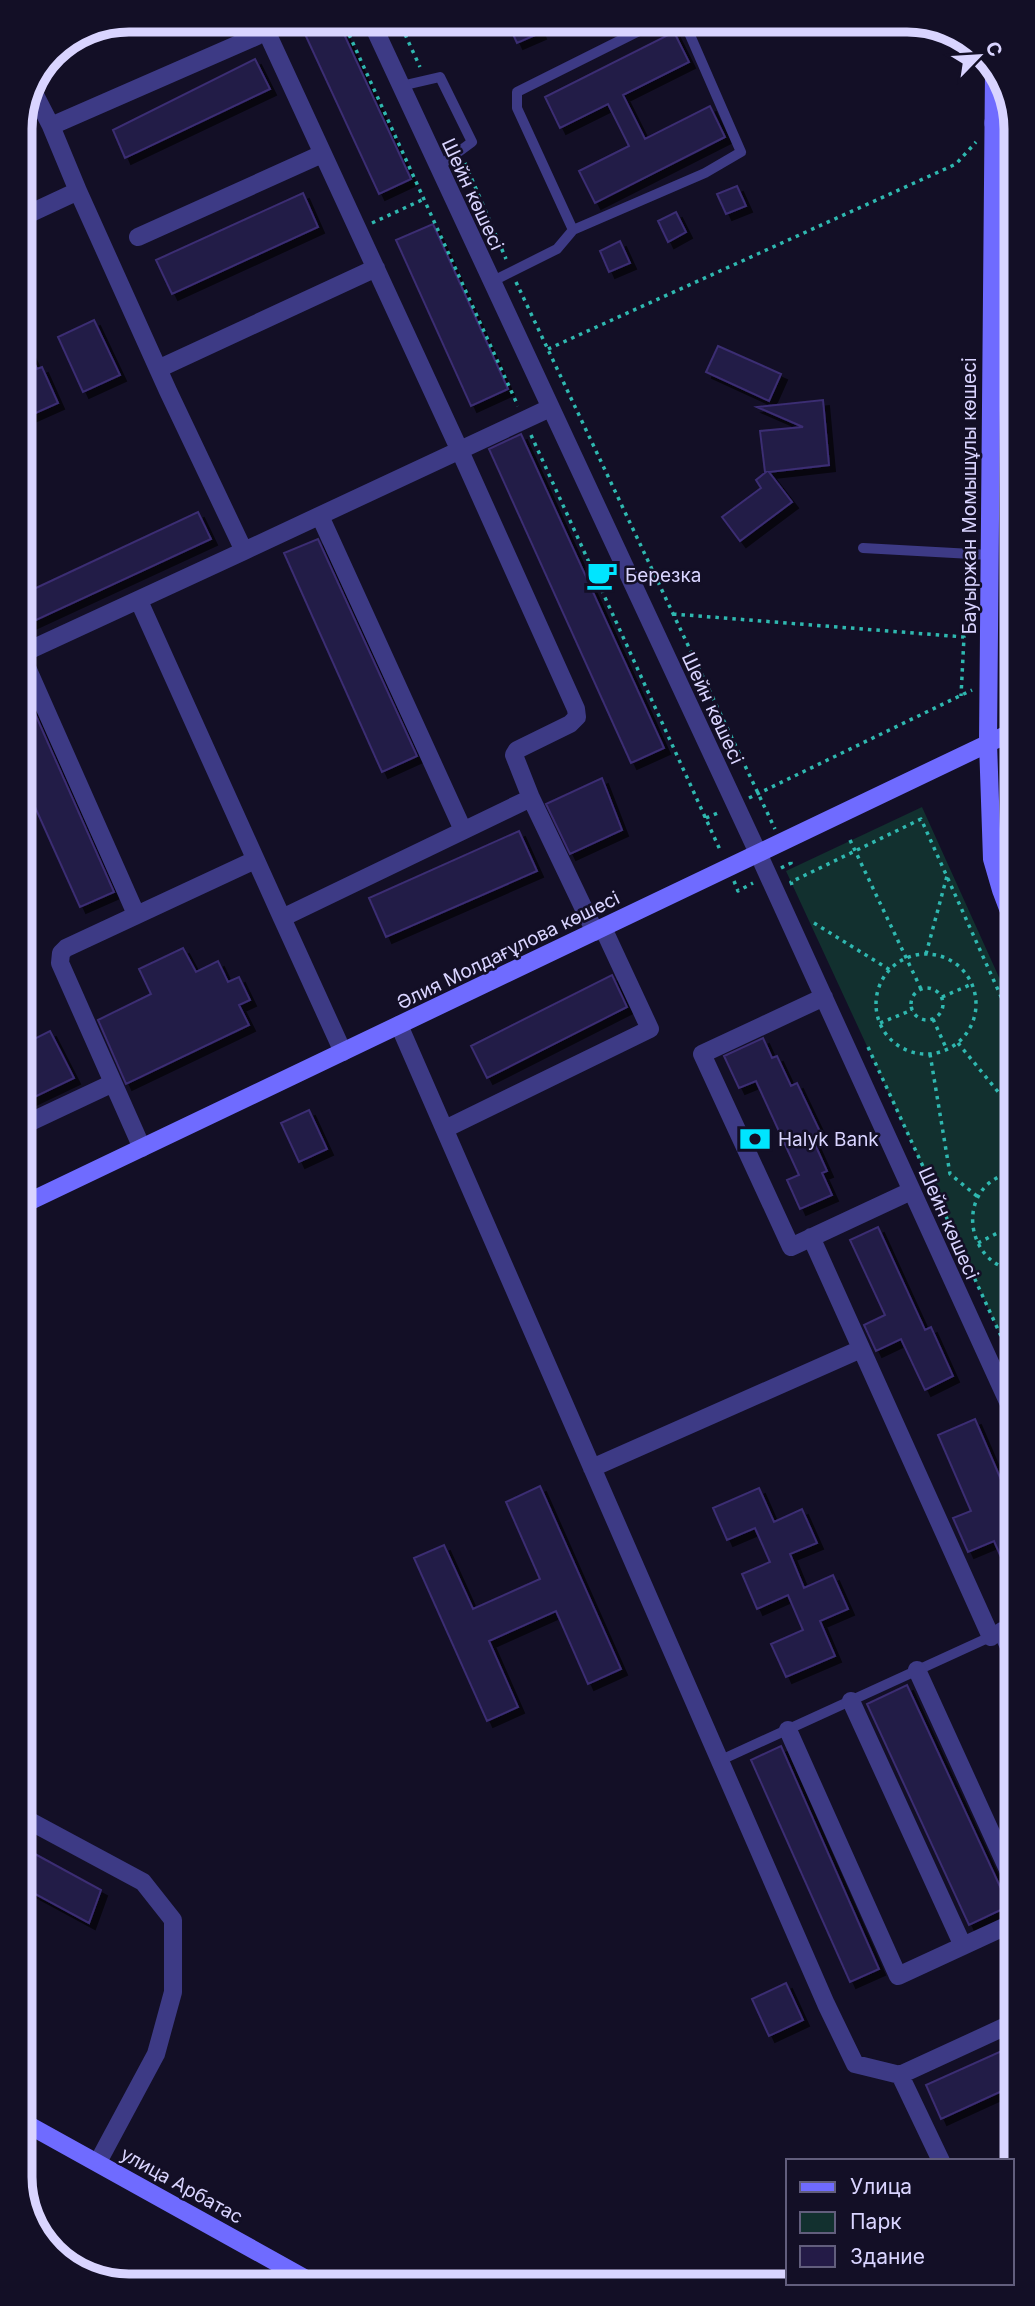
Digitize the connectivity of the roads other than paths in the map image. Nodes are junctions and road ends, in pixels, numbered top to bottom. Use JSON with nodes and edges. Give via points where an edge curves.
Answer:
{"nodes":[{"id":1,"x":260,"y":32,"type":"edge"},
{"id":2,"x":267,"y":32,"type":"edge"},
{"id":3,"x":376,"y":32,"type":"edge"},
{"id":4,"x":637,"y":32,"type":"edge"},
{"id":5,"x":689,"y":32,"type":"edge"},
{"id":6,"x":401,"y":86,"type":"junction"},
{"id":7,"x":37,"y":99,"type":"edge"},
{"id":8,"x":999,"y":99,"type":"edge"},
{"id":9,"x":1002,"y":120,"type":"edge"},
{"id":10,"x":51,"y":126,"type":"junction"},
{"id":11,"x":323,"y":154,"type":"junction"},
{"id":12,"x":438,"y":167,"type":"junction"},
{"id":13,"x":78,"y":191,"type":"junction"},
{"id":14,"x":32,"y":212,"type":"edge"},
{"id":15,"x":573,"y":230,"type":"junction"},
{"id":16,"x":138,"y":237,"type":"dead end"},
{"id":17,"x":376,"y":268,"type":"junction"},
{"id":18,"x":491,"y":282,"type":"junction"},
{"id":19,"x":992,"y":286,"type":"junction"},
{"id":20,"x":1004,"y":292,"type":"edge"},
{"id":21,"x":159,"y":369,"type":"junction"},
{"id":22,"x":1004,"y":404,"type":"edge"},
{"id":23,"x":550,"y":408,"type":"junction"},
{"id":24,"x":991,"y":411,"type":"junction"},
{"id":25,"x":460,"y":451,"type":"junction"},
{"id":26,"x":320,"y":516,"type":"junction"},
{"id":27,"x":863,"y":548,"type":"dead end"},
{"id":28,"x":244,"y":551,"type":"junction"},
{"id":29,"x":990,"y":555,"type":"junction"},
{"id":30,"x":139,"y":601,"type":"junction"},
{"id":31,"x":32,"y":649,"type":"edge"},
{"id":32,"x":32,"y":679,"type":"edge"},
{"id":33,"x":1004,"y":736,"type":"edge"},
{"id":34,"x":988,"y":743,"type":"junction"},
{"id":35,"x":531,"y":798,"type":"junction"},
{"id":36,"x":463,"y":830,"type":"junction"},
{"id":37,"x":758,"y":853,"type":"junction"},
{"id":38,"x":255,"y":860,"type":"junction"},
{"id":39,"x":1004,"y":900,"type":"edge"},
{"id":40,"x":136,"y":914,"type":"junction"},
{"id":41,"x":282,"y":918,"type":"junction"},
{"id":42,"x":599,"y":930,"type":"junction"},
{"id":43,"x":824,"y":997,"type":"junction"},
{"id":44,"x":399,"y":1025,"type":"junction"},
{"id":45,"x":343,"y":1052,"type":"junction"},
{"id":46,"x":113,"y":1083,"type":"junction"},
{"id":47,"x":32,"y":1121,"type":"edge"},
{"id":48,"x":444,"y":1129,"type":"junction"},
{"id":49,"x":142,"y":1148,"type":"junction"},
{"id":50,"x":911,"y":1191,"type":"junction"},
{"id":51,"x":32,"y":1200,"type":"edge"},
{"id":52,"x":811,"y":1237,"type":"junction"},
{"id":53,"x":861,"y":1349,"type":"junction"},
{"id":54,"x":1004,"y":1393,"type":"edge"},
{"id":55,"x":592,"y":1468,"type":"junction"},
{"id":56,"x":1002,"y":1631,"type":"edge"},
{"id":57,"x":917,"y":1670,"type":"junction"},
{"id":58,"x":851,"y":1700,"type":"junction"},
{"id":59,"x":788,"y":1730,"type":"junction"},
{"id":60,"x":721,"y":1760,"type":"junction"},
{"id":61,"x":32,"y":1822,"type":"edge"},
{"id":62,"x":1004,"y":1861,"type":"edge"},
{"id":63,"x":1004,"y":1927,"type":"edge"},
{"id":64,"x":963,"y":1946,"type":"junction"},
{"id":65,"x":1004,"y":2027,"type":"edge"},
{"id":66,"x":900,"y":2075,"type":"junction"},
{"id":67,"x":32,"y":2127,"type":"edge"},
{"id":68,"x":940,"y":2159,"type":"edge"},
{"id":69,"x":98,"y":2162,"type":"junction"},
{"id":70,"x":297,"y":2274,"type":"edge"}],
"edges":[{"from":1,"to":10,"type":"street"},
{"from":2,"to":11,"type":"street"},
{"from":3,"to":6,"type":"street","name":"Шейн көшесі"},
{"from":4,"to":15,"type":"lane","via":[[517,92],[517,108]]},
{"from":5,"to":15,"type":"lane","via":[[741,152],[705,173]]},
{"from":6,"to":12,"type":"street","name":"Шейн көшесі"},
{"from":6,"to":12,"type":"lane","via":[[440,76],[472,142]]},
{"from":7,"to":10,"type":"street"},
{"from":8,"to":9,"type":"street","name":"Бауыржан Момышұлы көшесі"},
{"from":9,"to":19,"type":"street","name":"Бауыржан Момышұлы көшесі"},
{"from":10,"to":13,"type":"street"},
{"from":11,"to":16,"type":"street"},
{"from":11,"to":17,"type":"street"},
{"from":12,"to":18,"type":"street","name":"Шейн көшесі"},
{"from":13,"to":14,"type":"street"},
{"from":13,"to":21,"type":"street"},
{"from":15,"to":18,"type":"lane","via":[[557,249]]},
{"from":17,"to":21,"type":"street"},
{"from":17,"to":25,"type":"street"},
{"from":18,"to":23,"type":"street","name":"Шейн көшесі"},
{"from":19,"to":20,"type":"lane"},
{"from":19,"to":24,"type":"street","name":"Бауыржан Момышұлы көшесі"},
{"from":21,"to":28,"type":"street"},
{"from":22,"to":24,"type":"lane"},
{"from":23,"to":25,"type":"street"},
{"from":23,"to":37,"type":"street","name":"Шейн көшесі"},
{"from":24,"to":29,"type":"street","name":"Бауыржан Момышұлы көшесі"},
{"from":25,"to":26,"type":"street"},
{"from":25,"to":35,"type":"street","via":[[576,709],[577,718],[570,724],[514,755]]},
{"from":26,"to":28,"type":"street"},
{"from":26,"to":36,"type":"street"},
{"from":27,"to":29,"type":"lane"},
{"from":28,"to":30,"type":"street"},
{"from":29,"to":34,"type":"street","name":"Бауыржан Момышұлы көшесі"},
{"from":30,"to":31,"type":"street"},
{"from":30,"to":38,"type":"street"},
{"from":32,"to":40,"type":"street"},
{"from":33,"to":34,"type":"street","name":"Әлия Молдағұлова көшесі"},
{"from":34,"to":37,"type":"street","name":"Әлия Молдағұлова көшесі"},
{"from":34,"to":39,"type":"street","name":"Бауыржан Момышұлы көшесі","via":[[992,859]]},
{"from":35,"to":36,"type":"street"},
{"from":35,"to":42,"type":"street"},
{"from":36,"to":41,"type":"street"},
{"from":37,"to":42,"type":"street","name":"Әлия Молдағұлова көшесі"},
{"from":37,"to":43,"type":"street","name":"Шейн көшесі"},
{"from":38,"to":40,"type":"street"},
{"from":38,"to":41,"type":"street"},
{"from":40,"to":46,"type":"street","via":[[61,953],[60,963]]},
{"from":41,"to":45,"type":"street"},
{"from":42,"to":44,"type":"street","name":"Әлия Молдағұлова көшесі"},
{"from":42,"to":48,"type":"street","via":[[650,1029]]},
{"from":43,"to":50,"type":"street","name":"Шейн көшесі"},
{"from":43,"to":52,"type":"street","via":[[702,1054],[791,1247]]},
{"from":44,"to":45,"type":"street","name":"Әлия Молдағұлова көшесі"},
{"from":44,"to":48,"type":"street"},
{"from":45,"to":49,"type":"street","name":"Әлия Молдағұлова көшесі"},
{"from":46,"to":47,"type":"street"},
{"from":46,"to":49,"type":"street"},
{"from":48,"to":55,"type":"street"},
{"from":49,"to":51,"type":"street","name":"Әлия Молдағұлова көшесі"},
{"from":50,"to":52,"type":"street"},
{"from":50,"to":54,"type":"street","name":"Шейн көшесі"},
{"from":52,"to":53,"type":"street"},
{"from":53,"to":55,"type":"street"},
{"from":53,"to":56,"type":"street"},
{"from":55,"to":60,"type":"street"},
{"from":56,"to":57,"type":"lane"},
{"from":57,"to":58,"type":"lane"},
{"from":57,"to":62,"type":"street"},
{"from":58,"to":59,"type":"lane"},
{"from":58,"to":64,"type":"street"},
{"from":59,"to":60,"type":"lane"},
{"from":59,"to":64,"type":"street","via":[[898,1976]]},
{"from":60,"to":66,"type":"street","via":[[855,2064]]},
{"from":61,"to":69,"type":"street","via":[[143,1882],[173,1920],[173,1992],[156,2054]]},
{"from":63,"to":64,"type":"street"},
{"from":65,"to":66,"type":"street"},
{"from":66,"to":68,"type":"street"},
{"from":67,"to":69,"type":"street","name":"улица Арбатас"},
{"from":69,"to":70,"type":"street","name":"улица Арбатас"}]}
